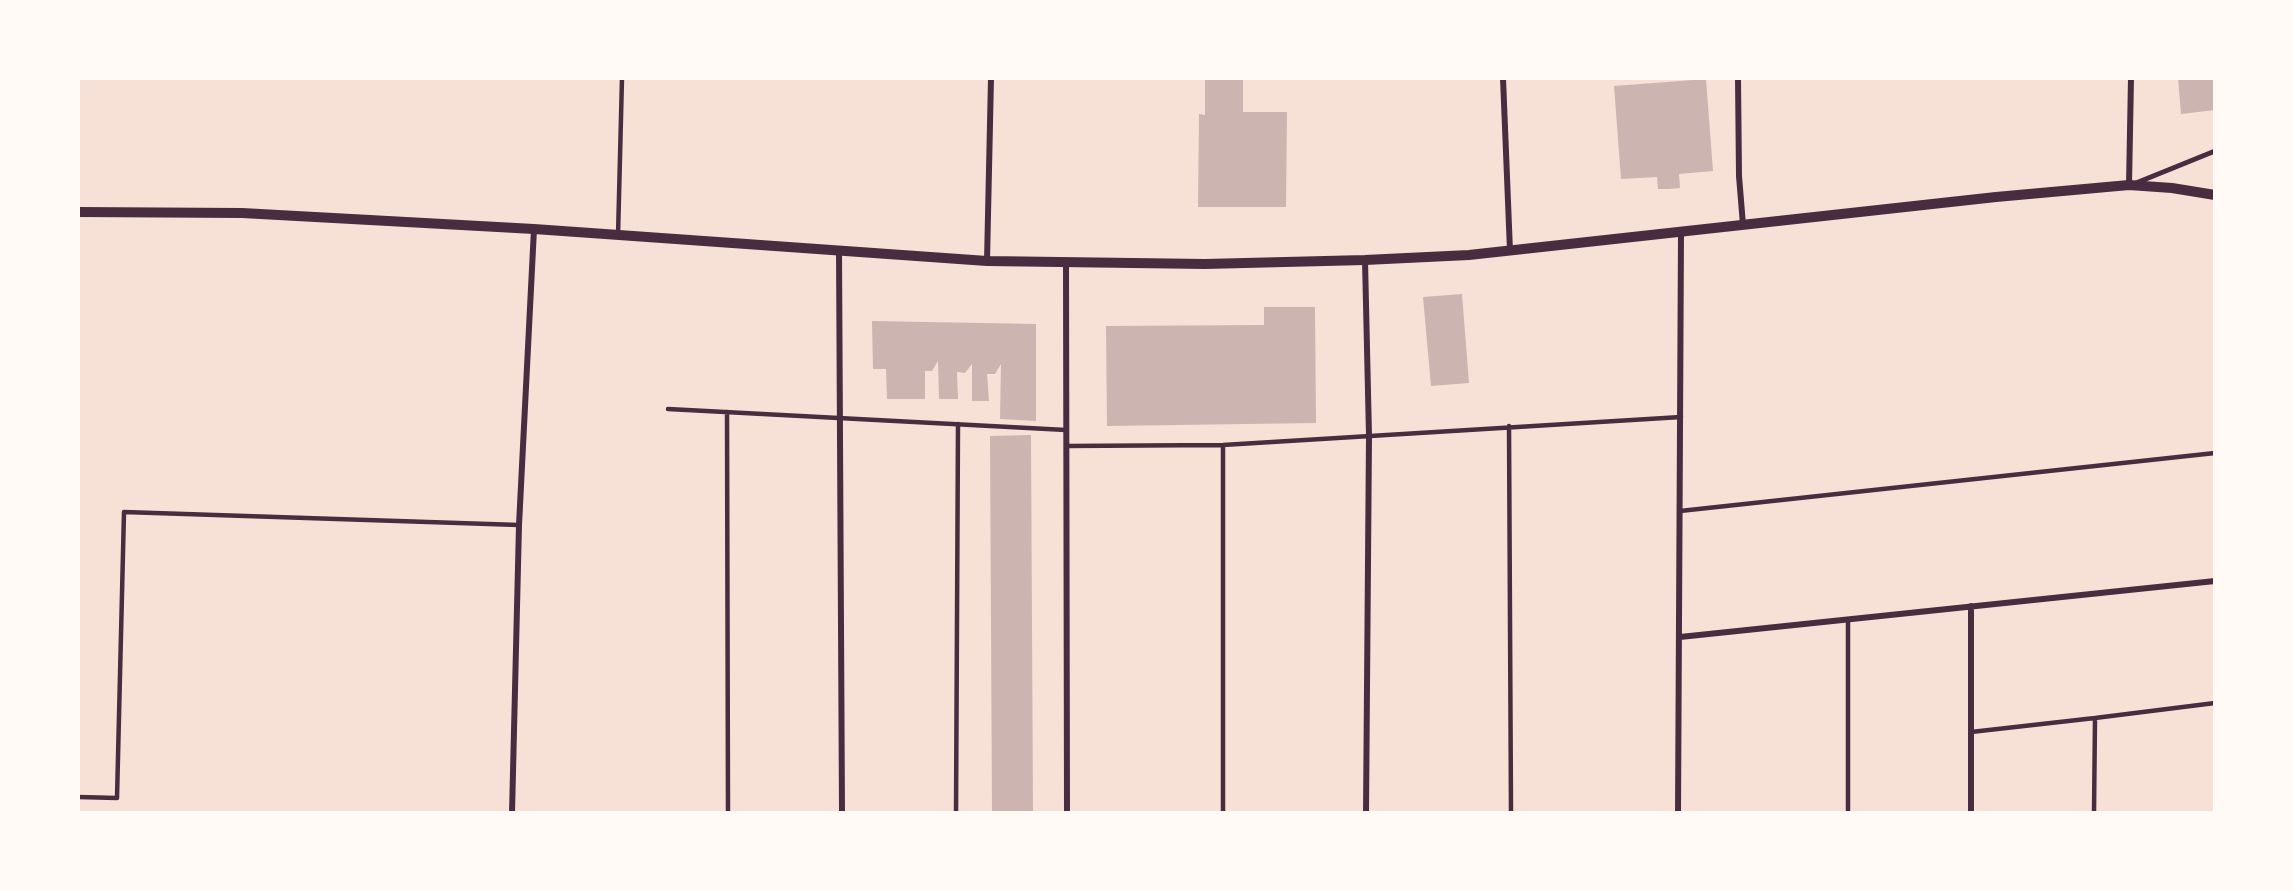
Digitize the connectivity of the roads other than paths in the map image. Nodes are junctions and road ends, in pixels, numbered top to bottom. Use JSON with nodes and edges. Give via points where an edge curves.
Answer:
{"nodes":[{"id":1,"x":622,"y":78,"type":"edge"},
{"id":2,"x":991,"y":78,"type":"edge"},
{"id":3,"x":1503,"y":78,"type":"edge"},
{"id":4,"x":1738,"y":78,"type":"edge"},
{"id":5,"x":2131,"y":78,"type":"edge"},
{"id":6,"x":2215,"y":151,"type":"edge"},
{"id":7,"x":2129,"y":185,"type":"junction"},
{"id":8,"x":2215,"y":195,"type":"edge"},
{"id":9,"x":78,"y":212,"type":"edge"},
{"id":10,"x":1743,"y":225,"type":"junction"},
{"id":11,"x":534,"y":229,"type":"junction"},
{"id":12,"x":1681,"y":232,"type":"junction"},
{"id":13,"x":618,"y":236,"type":"junction"},
{"id":14,"x":839,"y":250,"type":"junction"},
{"id":15,"x":1510,"y":250,"type":"junction"},
{"id":16,"x":1365,"y":260,"type":"junction"},
{"id":17,"x":987,"y":261,"type":"junction"},
{"id":18,"x":1066,"y":261,"type":"junction"},
{"id":19,"x":668,"y":409,"type":"dead end"},
{"id":20,"x":727,"y":412,"type":"junction"},
{"id":21,"x":1681,"y":417,"type":"junction"},
{"id":22,"x":840,"y":418,"type":"junction"},
{"id":23,"x":958,"y":424,"type":"junction"},
{"id":24,"x":1509,"y":426,"type":"junction"},
{"id":25,"x":1066,"y":430,"type":"junction"},
{"id":26,"x":1368,"y":436,"type":"junction"},
{"id":27,"x":1223,"y":445,"type":"junction"},
{"id":28,"x":1065,"y":446,"type":"junction"},
{"id":29,"x":2215,"y":453,"type":"edge"},
{"id":30,"x":1680,"y":511,"type":"junction"},
{"id":31,"x":519,"y":525,"type":"junction"},
{"id":32,"x":2215,"y":581,"type":"edge"},
{"id":33,"x":1971,"y":606,"type":"junction"},
{"id":34,"x":1848,"y":619,"type":"junction"},
{"id":35,"x":1680,"y":637,"type":"junction"},
{"id":36,"x":2215,"y":703,"type":"edge"},
{"id":37,"x":2095,"y":718,"type":"junction"},
{"id":38,"x":1971,"y":732,"type":"junction"},
{"id":39,"x":78,"y":797,"type":"edge"},
{"id":40,"x":512,"y":813,"type":"edge"},
{"id":41,"x":728,"y":813,"type":"edge"},
{"id":42,"x":842,"y":813,"type":"edge"},
{"id":43,"x":956,"y":813,"type":"edge"},
{"id":44,"x":1067,"y":813,"type":"edge"},
{"id":45,"x":1223,"y":813,"type":"edge"},
{"id":46,"x":1366,"y":813,"type":"edge"},
{"id":47,"x":1511,"y":813,"type":"edge"},
{"id":48,"x":1678,"y":813,"type":"edge"},
{"id":49,"x":1848,"y":813,"type":"edge"},
{"id":50,"x":1971,"y":813,"type":"edge"},
{"id":51,"x":2094,"y":813,"type":"edge"}],
"edges":[{"from":1,"to":13,"type":"lane"},
{"from":2,"to":17,"type":"street"},
{"from":3,"to":15,"type":"street"},
{"from":4,"to":10,"type":"street"},
{"from":5,"to":7,"type":"street"},
{"from":6,"to":7,"type":"street"},
{"from":7,"to":8,"type":"street"},
{"from":7,"to":10,"type":"street"},
{"from":9,"to":11,"type":"street","via":[[242,213]]},
{"from":10,"to":12,"type":"street"},
{"from":11,"to":13,"type":"street"},
{"from":11,"to":31,"type":"street"},
{"from":12,"to":15,"type":"street"},
{"from":12,"to":21,"type":"street"},
{"from":13,"to":14,"type":"street"},
{"from":14,"to":17,"type":"street"},
{"from":14,"to":22,"type":"street"},
{"from":15,"to":16,"type":"street"},
{"from":16,"to":18,"type":"street","via":[[1205,264]]},
{"from":16,"to":26,"type":"street"},
{"from":17,"to":18,"type":"street"},
{"from":18,"to":25,"type":"street"},
{"from":19,"to":20,"type":"lane"},
{"from":20,"to":22,"type":"lane"},
{"from":20,"to":41,"type":"lane"},
{"from":21,"to":24,"type":"lane"},
{"from":21,"to":30,"type":"street"},
{"from":22,"to":23,"type":"lane"},
{"from":22,"to":42,"type":"street"},
{"from":23,"to":25,"type":"lane"},
{"from":23,"to":43,"type":"lane"},
{"from":24,"to":26,"type":"lane"},
{"from":24,"to":47,"type":"lane"},
{"from":25,"to":28,"type":"street"},
{"from":26,"to":27,"type":"lane"},
{"from":26,"to":46,"type":"street"},
{"from":27,"to":28,"type":"lane"},
{"from":27,"to":45,"type":"lane"},
{"from":28,"to":44,"type":"street"},
{"from":29,"to":30,"type":"lane"},
{"from":30,"to":35,"type":"street"},
{"from":31,"to":39,"type":"lane","via":[[124,512],[117,798]]},
{"from":31,"to":40,"type":"street"},
{"from":32,"to":33,"type":"street"},
{"from":33,"to":34,"type":"street"},
{"from":33,"to":38,"type":"street"},
{"from":34,"to":35,"type":"street"},
{"from":34,"to":49,"type":"lane"},
{"from":35,"to":48,"type":"street"},
{"from":36,"to":37,"type":"lane"},
{"from":37,"to":38,"type":"lane"},
{"from":37,"to":51,"type":"lane"},
{"from":38,"to":50,"type":"street"}]}
